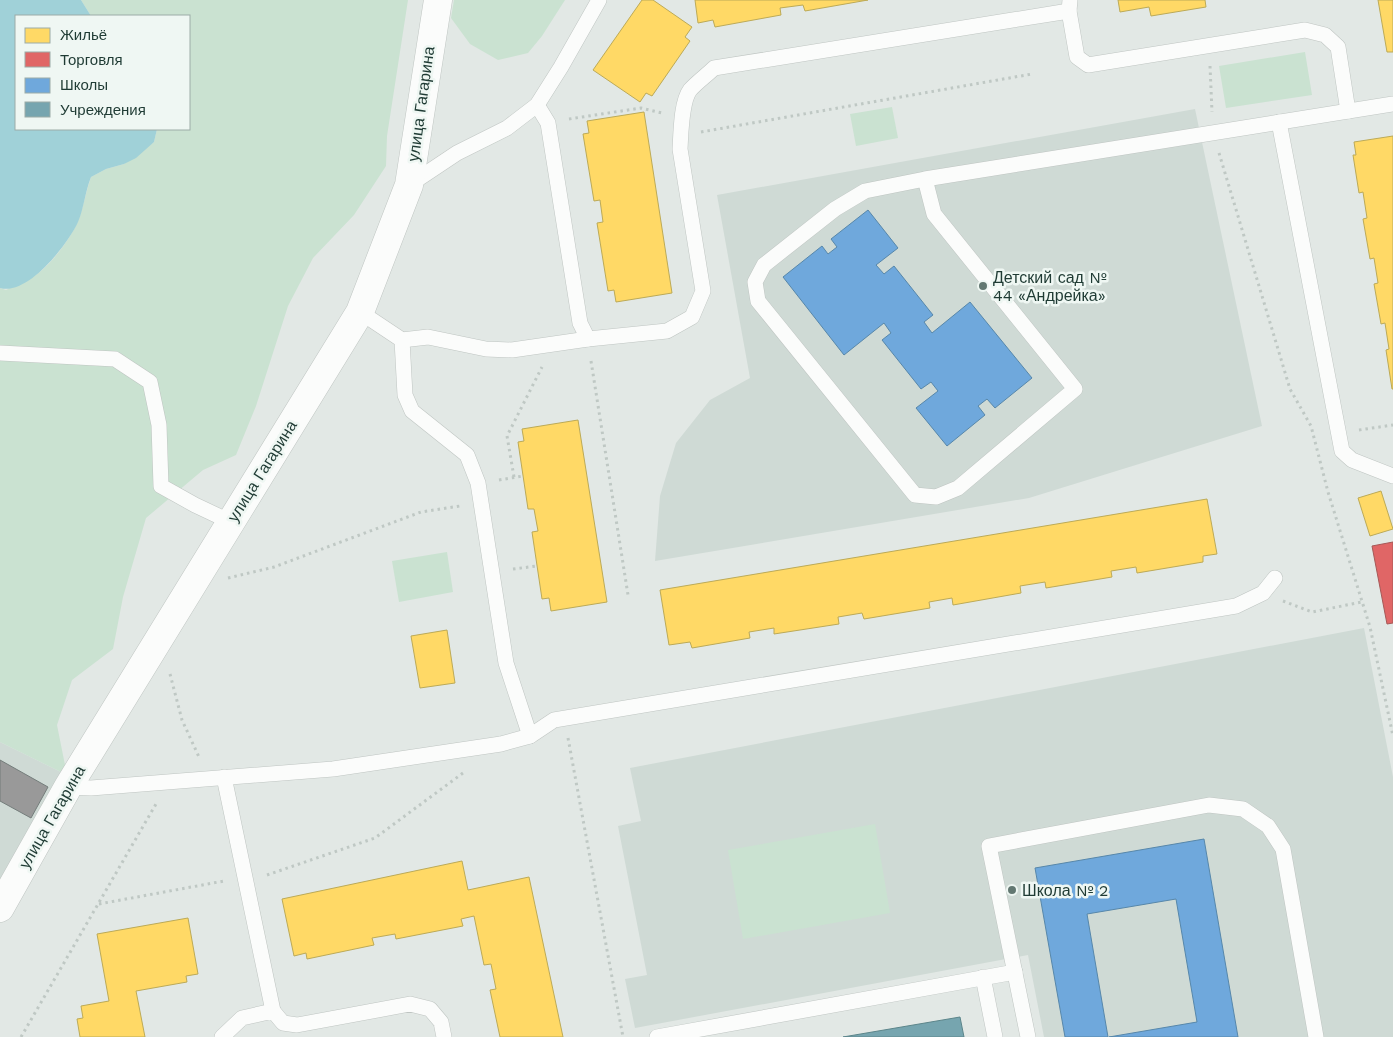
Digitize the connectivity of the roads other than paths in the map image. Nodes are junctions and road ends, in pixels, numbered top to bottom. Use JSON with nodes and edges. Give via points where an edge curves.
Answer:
{"nodes":[{"id":1,"x":438,"y":0,"type":"edge"},
{"id":2,"x":599,"y":0,"type":"edge"},
{"id":3,"x":1070,"y":6,"type":"edge"},
{"id":4,"x":1393,"y":104,"type":"edge"},
{"id":5,"x":537,"y":105,"type":"junction"},
{"id":6,"x":1348,"y":111,"type":"junction"},
{"id":7,"x":1279,"y":122,"type":"junction"},
{"id":8,"x":925,"y":179,"type":"junction"},
{"id":9,"x":410,"y":185,"type":"junction"},
{"id":10,"x":360,"y":312,"type":"junction"},
{"id":11,"x":588,"y":339,"type":"junction"},
{"id":12,"x":402,"y":340,"type":"junction"},
{"id":13,"x":0,"y":353,"type":"edge"},
{"id":14,"x":1393,"y":476,"type":"edge"},
{"id":15,"x":231,"y":522,"type":"junction"},
{"id":16,"x":1275,"y":578,"type":"dead end"},
{"id":17,"x":530,"y":736,"type":"junction"},
{"id":18,"x":224,"y":777,"type":"junction"},
{"id":19,"x":68,"y":787,"type":"junction"},
{"id":20,"x":0,"y":908,"type":"edge"},
{"id":21,"x":1015,"y":972,"type":"junction"},
{"id":22,"x":983,"y":977,"type":"junction"},
{"id":23,"x":273,"y":1011,"type":"junction"},
{"id":24,"x":222,"y":1037,"type":"edge"},
{"id":25,"x":444,"y":1037,"type":"edge"},
{"id":26,"x":657,"y":1037,"type":"edge"},
{"id":27,"x":995,"y":1037,"type":"edge"},
{"id":28,"x":1028,"y":1037,"type":"edge"},
{"id":29,"x":1316,"y":1037,"type":"edge"}],
"edges":[{"from":1,"to":9,"type":"street","name":"улица Гагарина"},
{"from":2,"to":5,"type":"lane"},
{"from":3,"to":6,"type":"lane","via":[[1077,57],[1088,64],[1305,30],[1326,35],[1338,47]]},
{"from":3,"to":11,"type":"lane","via":[[714,68],[690,91],[682,117],[680,149],[703,291],[692,317],[667,331]]},
{"from":4,"to":6,"type":"lane"},
{"from":5,"to":9,"type":"lane","via":[[507,128],[457,153]]},
{"from":5,"to":11,"type":"lane","via":[[548,123],[580,323]]},
{"from":6,"to":7,"type":"lane"},
{"from":7,"to":8,"type":"lane"},
{"from":7,"to":14,"type":"lane","via":[[1342,451],[1352,460]]},
{"from":8,"to":8,"type":"lane","via":[[865,191],[835,209],[764,265],[755,282],[758,301],[915,495],[936,497],[958,488],[1075,389],[934,214]]},
{"from":9,"to":10,"type":"street","name":"улица Гагарина"},
{"from":10,"to":12,"type":"lane"},
{"from":10,"to":15,"type":"street","name":"улица Гагарина"},
{"from":11,"to":12,"type":"lane","via":[[512,350],[486,349],[428,337]]},
{"from":12,"to":17,"type":"lane","via":[[405,394],[412,411],[467,456],[478,483],[506,663]]},
{"from":13,"to":15,"type":"lane","via":[[115,359],[150,382],[160,425],[161,486]]},
{"from":15,"to":19,"type":"street","name":"улица Гагарина"},
{"from":16,"to":17,"type":"lane","via":[[1264,593],[1236,606],[554,720]]},
{"from":17,"to":18,"type":"lane","via":[[502,744],[333,769]]},
{"from":18,"to":19,"type":"lane"},
{"from":18,"to":23,"type":"lane"},
{"from":19,"to":20,"type":"street","name":"улица Гагарина"},
{"from":21,"to":22,"type":"lane"},
{"from":21,"to":28,"type":"lane"},
{"from":21,"to":29,"type":"lane","via":[[989,846],[1209,805],[1243,809],[1268,826],[1283,849]]},
{"from":22,"to":26,"type":"lane"},
{"from":22,"to":27,"type":"lane"},
{"from":23,"to":24,"type":"lane","via":[[242,1018]]},
{"from":23,"to":25,"type":"lane","via":[[282,1022],[297,1025],[410,1004],[430,1009],[441,1022]]}]}
